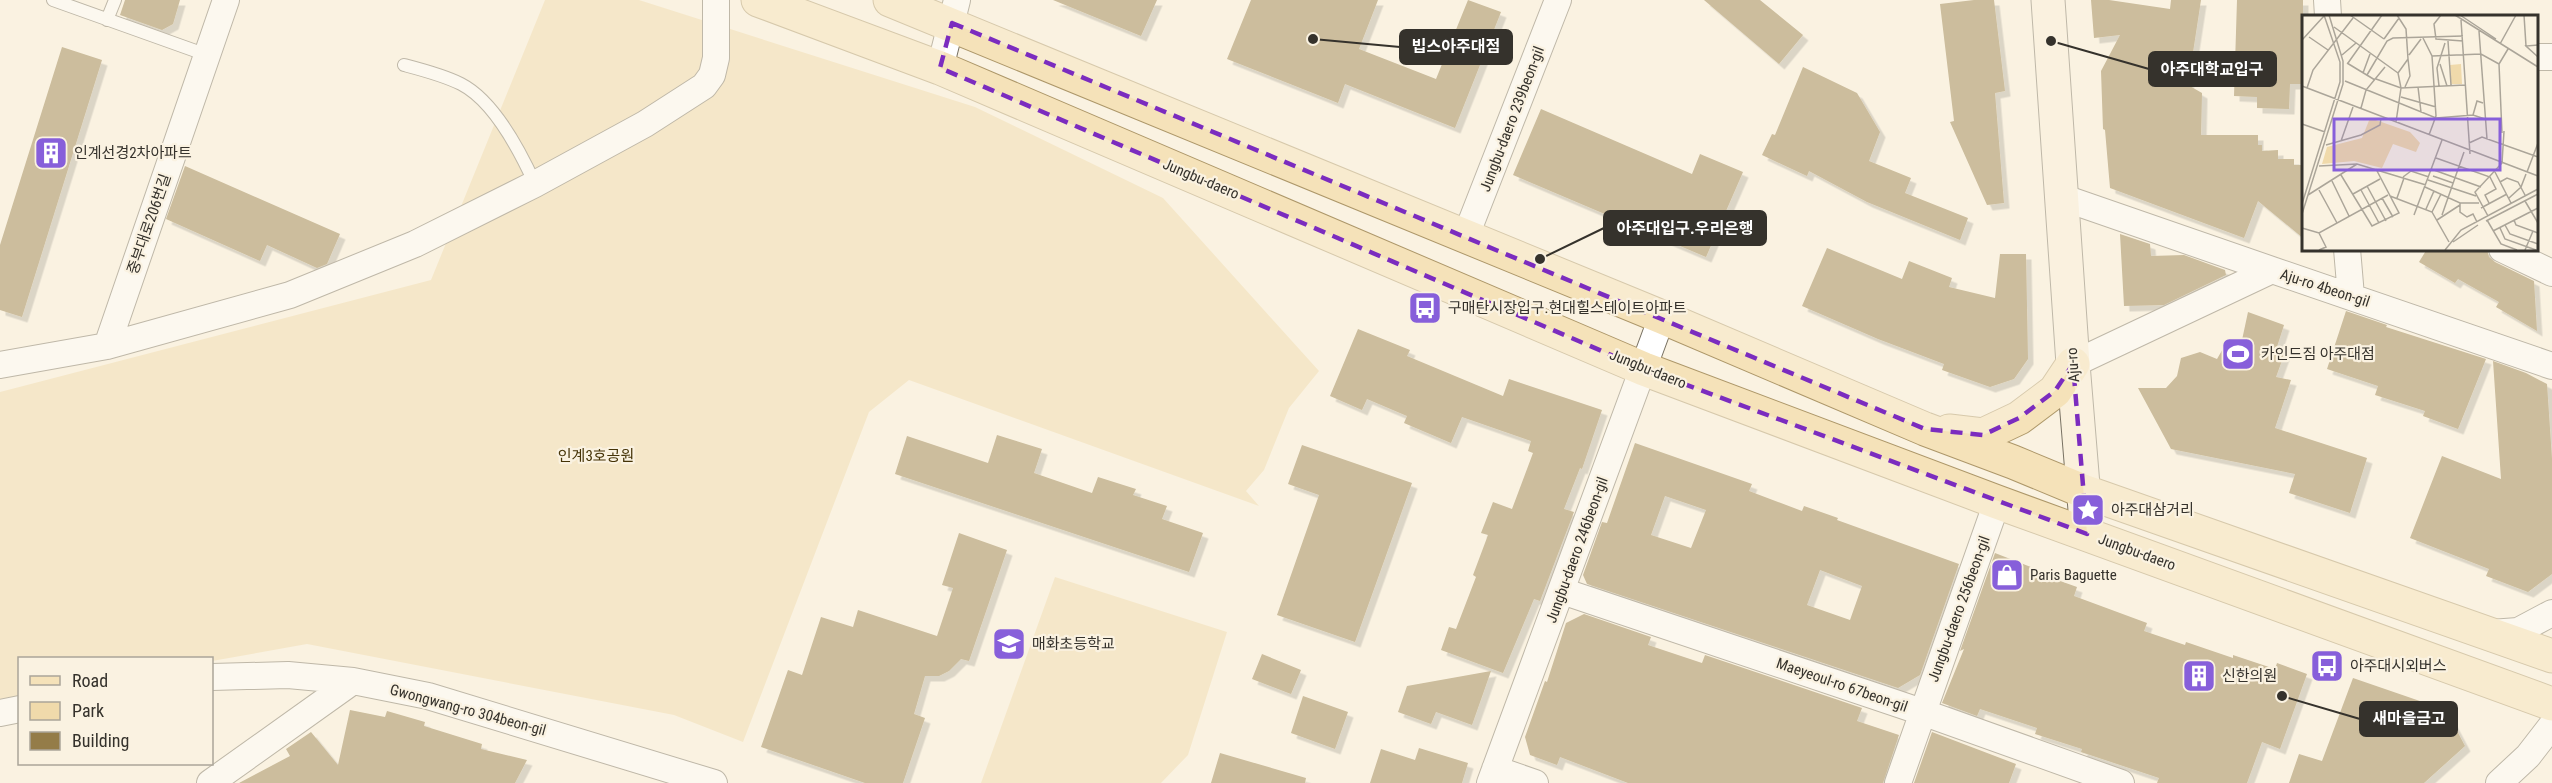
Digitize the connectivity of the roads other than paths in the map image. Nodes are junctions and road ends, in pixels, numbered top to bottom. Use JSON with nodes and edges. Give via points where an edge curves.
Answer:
{"nodes":[{"id":1,"x":53,"y":0,"type":"edge"},
{"id":2,"x":115,"y":0,"type":"edge"},
{"id":3,"x":226,"y":0,"type":"edge"},
{"id":4,"x":716,"y":0,"type":"edge"},
{"id":5,"x":758,"y":0,"type":"edge"},
{"id":6,"x":890,"y":0,"type":"edge"},
{"id":7,"x":1558,"y":0,"type":"edge"},
{"id":8,"x":2048,"y":0,"type":"edge"},
{"id":9,"x":2327,"y":0,"type":"edge"},
{"id":10,"x":954,"y":12,"type":"edge"},
{"id":11,"x":2328,"y":15,"type":"edge"},
{"id":12,"x":107,"y":20,"type":"junction"},
{"id":13,"x":207,"y":55,"type":"junction"},
{"id":14,"x":404,"y":65,"type":"dead end"},
{"id":15,"x":940,"y":68,"type":"junction"},
{"id":16,"x":535,"y":184,"type":"junction"},
{"id":17,"x":2061,"y":197,"type":"junction"},
{"id":18,"x":1465,"y":238,"type":"junction"},
{"id":19,"x":2347,"y":250,"type":"edge"},
{"id":20,"x":2504,"y":250,"type":"edge"},
{"id":21,"x":2272,"y":270,"type":"junction"},
{"id":22,"x":2552,"y":273,"type":"edge"},
{"id":23,"x":2352,"y":296,"type":"junction"},
{"id":24,"x":1662,"y":317,"type":"junction"},
{"id":25,"x":107,"y":346,"type":"junction"},
{"id":26,"x":2073,"y":364,"type":"junction"},
{"id":27,"x":0,"y":365,"type":"edge"},
{"id":28,"x":2552,"y":366,"type":"edge"},
{"id":29,"x":1644,"y":369,"type":"junction"},
{"id":30,"x":1925,"y":429,"type":"junction"},
{"id":31,"x":2083,"y":491,"type":"junction"},
{"id":32,"x":1997,"y":502,"type":"junction"},
{"id":33,"x":2087,"y":534,"type":"junction"},
{"id":34,"x":1562,"y":591,"type":"junction"},
{"id":35,"x":2552,"y":613,"type":"edge"},
{"id":36,"x":2488,"y":634,"type":"junction"},
{"id":37,"x":2552,"y":656,"type":"edge"},
{"id":38,"x":213,"y":677,"type":"edge"},
{"id":39,"x":353,"y":681,"type":"junction"},
{"id":40,"x":2552,"y":704,"type":"edge"},
{"id":41,"x":18,"y":709,"type":"edge"},
{"id":42,"x":1922,"y":712,"type":"junction"},
{"id":43,"x":0,"y":713,"type":"edge"},
{"id":44,"x":2552,"y":725,"type":"edge"},
{"id":45,"x":653,"y":772,"type":"edge"},
{"id":46,"x":1492,"y":776,"type":"edge"},
{"id":47,"x":210,"y":783,"type":"edge"},
{"id":48,"x":714,"y":783,"type":"edge"},
{"id":49,"x":1535,"y":783,"type":"edge"},
{"id":50,"x":1898,"y":783,"type":"edge"},
{"id":51,"x":2121,"y":783,"type":"edge"},
{"id":52,"x":2499,"y":783,"type":"edge"}],
"edges":[{"from":1,"to":12,"type":"lane"},
{"from":2,"to":12,"type":"lane"},
{"from":3,"to":13,"type":"street","name":"중부대로206번길"},
{"from":4,"to":16,"type":"street","via":[[716,57],[712,75],[704,86],[645,124]]},
{"from":5,"to":15,"type":"main road","name":"Jungbu-daero"},
{"from":6,"to":10,"type":"main road"},
{"from":7,"to":18,"type":"street","name":"Jungbu-daero 239beon-gil"},
{"from":8,"to":17,"type":"street","name":"Aju-ro"},
{"from":9,"to":11,"type":"street"},
{"from":10,"to":15,"type":"street"},
{"from":10,"to":18,"type":"main road"},
{"from":12,"to":13,"type":"lane"},
{"from":13,"to":25,"type":"street","name":"중부대로206번길"},
{"from":14,"to":16,"type":"lane","via":[[463,85],[487,105]]},
{"from":15,"to":29,"type":"main road","name":"Jungbu-daero"},
{"from":16,"to":25,"type":"street","via":[[415,244],[290,295]]},
{"from":17,"to":21,"type":"street"},
{"from":17,"to":26,"type":"street","name":"Aju-ro"},
{"from":18,"to":24,"type":"main road"},
{"from":19,"to":23,"type":"street"},
{"from":20,"to":22,"type":"street"},
{"from":21,"to":23,"type":"street","name":"Aju-ro 4beon-gil"},
{"from":21,"to":26,"type":"street","name":"Aju-ro 4beon-gil"},
{"from":23,"to":28,"type":"street","name":"Aju-ro 4beon-gil"},
{"from":24,"to":29,"type":"street","name":"Jungbu-daero 246beon-gil"},
{"from":24,"to":30,"type":"main road"},
{"from":25,"to":27,"type":"street"},
{"from":26,"to":30,"type":"main road","via":[[2055,391],[2019,418],[1983,435]]},
{"from":26,"to":31,"type":"street","name":"Aju-ro"},
{"from":29,"to":32,"type":"main road","name":"Jungbu-daero"},
{"from":29,"to":34,"type":"street","name":"Jungbu-daero 246beon-gil"},
{"from":30,"to":31,"type":"main road"},
{"from":31,"to":33,"type":"street","name":"Aju-ro"},
{"from":31,"to":36,"type":"main road"},
{"from":32,"to":33,"type":"main road","name":"Jungbu-daero"},
{"from":32,"to":42,"type":"street","name":"Jungbu-daero 256beon-gil"},
{"from":33,"to":40,"type":"main road","name":"Jungbu-daero"},
{"from":34,"to":42,"type":"street","name":"Maeyeoul-ro 67beon-gil"},
{"from":34,"to":46,"type":"street","name":"Jungbu-daero 246beon-gil"},
{"from":35,"to":36,"type":"street","via":[[2518,631]]},
{"from":36,"to":37,"type":"main road"},
{"from":38,"to":39,"type":"street","name":"Gwongwang-ro 304beon-gil","via":[[288,675]]},
{"from":39,"to":45,"type":"street","name":"Gwongwang-ro 304beon-gil","via":[[428,696]]},
{"from":39,"to":47,"type":"street"},
{"from":41,"to":43,"type":"street"},
{"from":42,"to":50,"type":"street","name":"Jungbu-daero 256beon-gil"},
{"from":42,"to":51,"type":"street","name":"Maeyeoul-ro 67beon-gil"},
{"from":44,"to":52,"type":"street","via":[[2528,756]]},
{"from":45,"to":48,"type":"street","name":"Gwongwang-ro 304beon-gil"},
{"from":46,"to":49,"type":"street"}]}
